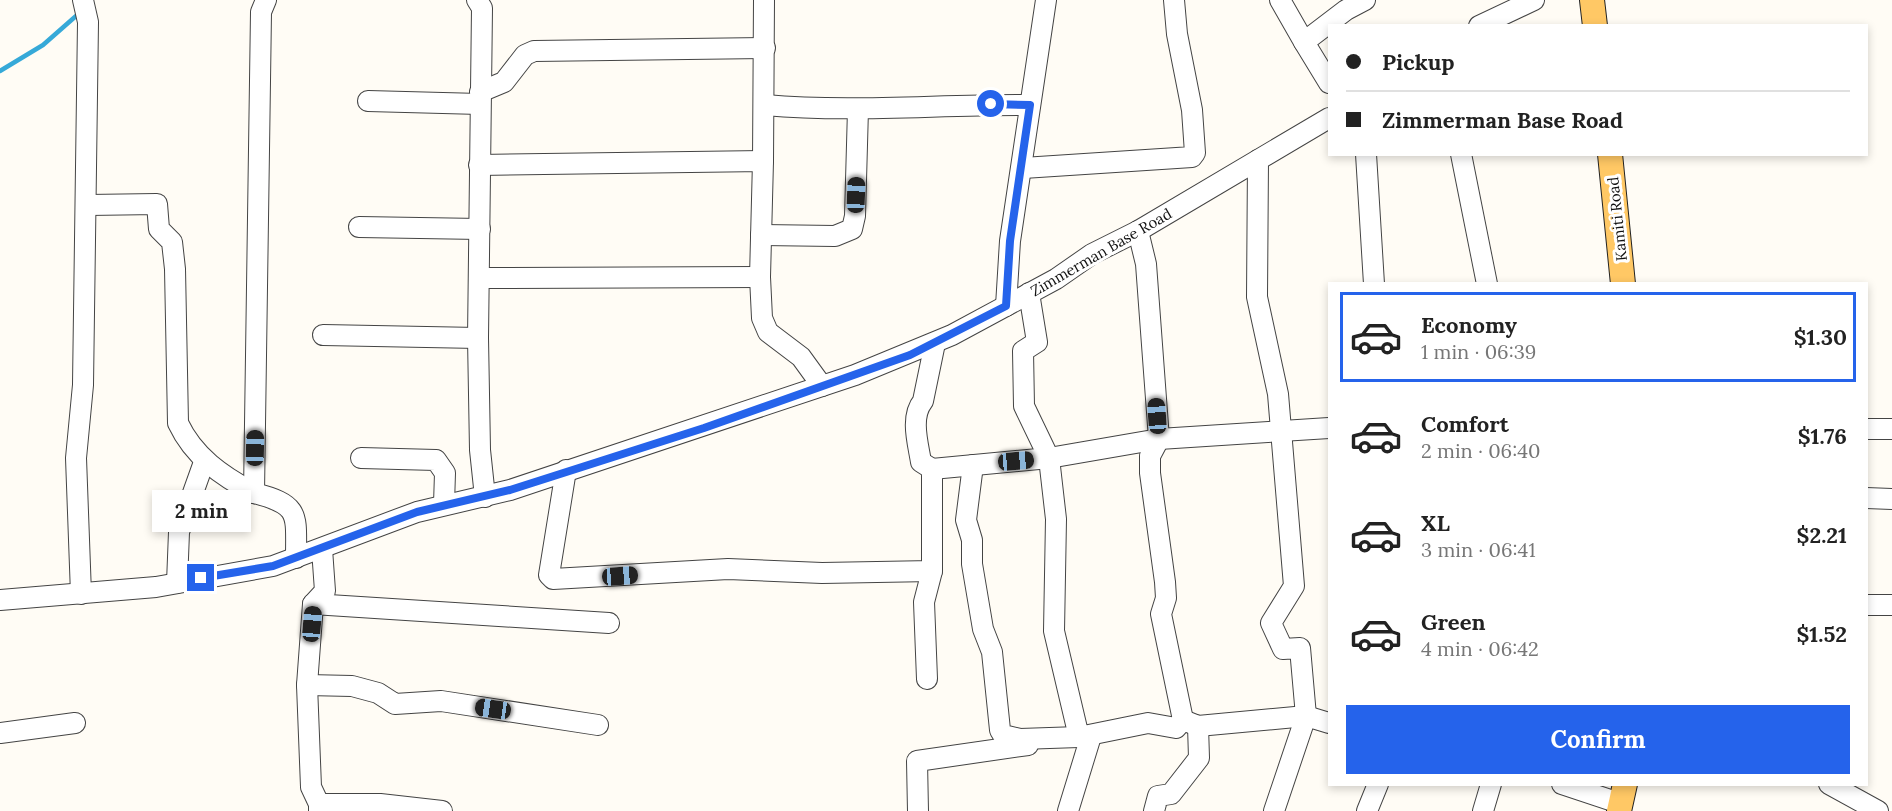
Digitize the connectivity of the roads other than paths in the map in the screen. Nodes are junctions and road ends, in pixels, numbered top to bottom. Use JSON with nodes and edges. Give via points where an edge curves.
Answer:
{"nodes":[{"id":1,"x":83,"y":0,"type":"edge"},
{"id":2,"x":266,"y":0,"type":"edge"},
{"id":3,"x":764,"y":0,"type":"edge"},
{"id":4,"x":1046,"y":0,"type":"edge"},
{"id":5,"x":1174,"y":0,"type":"edge"},
{"id":6,"x":1280,"y":0,"type":"edge"},
{"id":7,"x":1365,"y":0,"type":"edge"},
{"id":8,"x":1534,"y":0,"type":"edge"},
{"id":9,"x":1592,"y":0,"type":"edge"},
{"id":10,"x":480,"y":3,"type":"edge"},
{"id":11,"x":1345,"y":5,"type":"edge"},
{"id":12,"x":1483,"y":24,"type":"edge"},
{"id":13,"x":1595,"y":24,"type":"edge"},
{"id":14,"x":1304,"y":42,"type":"junction"},
{"id":15,"x":765,"y":48,"type":"junction"},
{"id":16,"x":1328,"y":81,"type":"edge"},
{"id":17,"x":480,"y":98,"type":"junction"},
{"id":18,"x":368,"y":101,"type":"dead end"},
{"id":19,"x":765,"y":105,"type":"junction"},
{"id":20,"x":1030,"y":105,"type":"junction"},
{"id":21,"x":858,"y":109,"type":"junction"},
{"id":22,"x":1328,"y":119,"type":"edge"},
{"id":23,"x":1366,"y":156,"type":"edge"},
{"id":24,"x":1461,"y":156,"type":"edge"},
{"id":25,"x":1610,"y":156,"type":"edge"},
{"id":26,"x":764,"y":160,"type":"junction"},
{"id":27,"x":1258,"y":160,"type":"junction"},
{"id":28,"x":479,"y":165,"type":"junction"},
{"id":29,"x":1023,"y":168,"type":"junction"},
{"id":30,"x":88,"y":205,"type":"junction"},
{"id":31,"x":359,"y":227,"type":"dead end"},
{"id":32,"x":480,"y":229,"type":"junction"},
{"id":33,"x":1138,"y":231,"type":"junction"},
{"id":34,"x":761,"y":235,"type":"junction"},
{"id":35,"x":760,"y":277,"type":"junction"},
{"id":36,"x":479,"y":278,"type":"junction"},
{"id":37,"x":1374,"y":282,"type":"edge"},
{"id":38,"x":1486,"y":282,"type":"edge"},
{"id":39,"x":1623,"y":282,"type":"edge"},
{"id":40,"x":1029,"y":293,"type":"junction"},
{"id":41,"x":1006,"y":306,"type":"junction"},
{"id":42,"x":323,"y":335,"type":"dead end"},
{"id":43,"x":478,"y":338,"type":"junction"},
{"id":44,"x":935,"y":343,"type":"junction"},
{"id":45,"x":822,"y":386,"type":"junction"},
{"id":46,"x":1328,"y":428,"type":"edge"},
{"id":47,"x":1868,"y":429,"type":"edge"},
{"id":48,"x":1892,"y":429,"type":"edge"},
{"id":49,"x":1281,"y":431,"type":"junction"},
{"id":50,"x":1159,"y":439,"type":"junction"},
{"id":51,"x":361,"y":458,"type":"dead end"},
{"id":52,"x":1049,"y":458,"type":"junction"},
{"id":53,"x":204,"y":462,"type":"junction"},
{"id":54,"x":973,"y":465,"type":"junction"},
{"id":55,"x":932,"y":469,"type":"junction"},
{"id":56,"x":566,"y":470,"type":"junction"},
{"id":57,"x":254,"y":493,"type":"junction"},
{"id":58,"x":485,"y":497,"type":"junction"},
{"id":59,"x":1868,"y":498,"type":"edge"},
{"id":60,"x":1892,"y":498,"type":"edge"},
{"id":61,"x":444,"y":504,"type":"junction"},
{"id":62,"x":322,"y":549,"type":"junction"},
{"id":63,"x":296,"y":558,"type":"junction"},
{"id":64,"x":932,"y":571,"type":"junction"},
{"id":65,"x":177,"y":583,"type":"junction"},
{"id":66,"x":81,"y":594,"type":"junction"},
{"id":67,"x":0,"y":600,"type":"edge"},
{"id":68,"x":314,"y":604,"type":"junction"},
{"id":69,"x":1868,"y":605,"type":"edge"},
{"id":70,"x":1892,"y":605,"type":"edge"},
{"id":71,"x":609,"y":623,"type":"dead end"},
{"id":72,"x":927,"y":679,"type":"dead end"},
{"id":73,"x":307,"y":685,"type":"junction"},
{"id":74,"x":1321,"y":718,"type":"edge"},
{"id":75,"x":75,"y":723,"type":"dead end"},
{"id":76,"x":1191,"y":723,"type":"junction"},
{"id":77,"x":598,"y":725,"type":"dead end"},
{"id":78,"x":0,"y":733,"type":"edge"},
{"id":79,"x":1085,"y":737,"type":"junction"},
{"id":80,"x":1377,"y":786,"type":"edge"},
{"id":81,"x":1490,"y":786,"type":"edge"},
{"id":82,"x":1570,"y":786,"type":"edge"},
{"id":83,"x":1833,"y":786,"type":"edge"},
{"id":84,"x":1622,"y":800,"type":"edge"},
{"id":85,"x":319,"y":808,"type":"edge"},
{"id":86,"x":442,"y":811,"type":"edge"},
{"id":87,"x":918,"y":811,"type":"edge"},
{"id":88,"x":1068,"y":811,"type":"edge"},
{"id":89,"x":1154,"y":811,"type":"edge"},
{"id":90,"x":1274,"y":811,"type":"edge"},
{"id":91,"x":1366,"y":811,"type":"edge"},
{"id":92,"x":1483,"y":811,"type":"edge"},
{"id":93,"x":1878,"y":811,"type":"edge"}],
"edges":[{"from":1,"to":30,"type":"street","via":[[88,21]]},
{"from":2,"to":57,"type":"street","via":[[261,12]]},
{"from":3,"to":15,"type":"street"},
{"from":4,"to":20,"type":"street"},
{"from":5,"to":29,"type":"street","via":[[1192,110],[1192,157]]},
{"from":6,"to":14,"type":"street"},
{"from":7,"to":11,"type":"street"},
{"from":8,"to":12,"type":"street"},
{"from":9,"to":13,"type":"main road"},
{"from":10,"to":17,"type":"street"},
{"from":11,"to":14,"type":"street"},
{"from":14,"to":16,"type":"street"},
{"from":15,"to":17,"type":"street","via":[[534,51],[525,55],[504,82]]},
{"from":15,"to":19,"type":"street"},
{"from":17,"to":18,"type":"street"},
{"from":17,"to":28,"type":"street"},
{"from":19,"to":21,"type":"street"},
{"from":19,"to":26,"type":"street"},
{"from":20,"to":21,"type":"street"},
{"from":20,"to":29,"type":"street"},
{"from":21,"to":34,"type":"street","via":[[852,229],[835,236]]},
{"from":22,"to":27,"type":"street","name":"Zimmerman Base Road"},
{"from":23,"to":37,"type":"street"},
{"from":24,"to":38,"type":"street"},
{"from":25,"to":39,"type":"main road","name":"Kamiti Road"},
{"from":26,"to":28,"type":"street"},
{"from":26,"to":34,"type":"street"},
{"from":27,"to":33,"type":"street","name":"Zimmerman Base Road"},
{"from":27,"to":49,"type":"street","via":[[1257,297],[1278,394]]},
{"from":28,"to":32,"type":"street"},
{"from":29,"to":41,"type":"street","via":[[1010,241]]},
{"from":30,"to":53,"type":"street","via":[[158,204],[159,229],[171,242],[175,269],[178,423]]},
{"from":30,"to":66,"type":"street","via":[[83,384],[76,458]]},
{"from":31,"to":32,"type":"street"},
{"from":32,"to":36,"type":"street"},
{"from":33,"to":40,"type":"street","name":"Zimmerman Base Road"},
{"from":33,"to":50,"type":"street","via":[[1146,264]]},
{"from":34,"to":35,"type":"street"},
{"from":35,"to":36,"type":"street"},
{"from":35,"to":45,"type":"street","via":[[762,318],[768,332],[801,357]]},
{"from":36,"to":43,"type":"street"},
{"from":40,"to":41,"type":"street","name":"Zimmerman Base Road"},
{"from":40,"to":52,"type":"street","via":[[1037,342],[1023,351],[1024,406]]},
{"from":41,"to":44,"type":"street","name":"Zimmerman Base Road"},
{"from":42,"to":43,"type":"street"},
{"from":43,"to":58,"type":"street"},
{"from":44,"to":45,"type":"street","name":"Zimmerman Base Road"},
{"from":44,"to":55,"type":"street","via":[[916,428],[921,462]]},
{"from":45,"to":56,"type":"street","name":"Zimmerman Base Road","via":[[704,428]]},
{"from":46,"to":49,"type":"street"},
{"from":47,"to":48,"type":"street"},
{"from":49,"to":50,"type":"street"},
{"from":49,"to":74,"type":"street","via":[[1294,586],[1271,623],[1283,649],[1300,648]]},
{"from":50,"to":52,"type":"street"},
{"from":50,"to":76,"type":"street","via":[[1150,465],[1166,582],[1161,614]]},
{"from":51,"to":61,"type":"street","via":[[436,460],[445,473]]},
{"from":52,"to":54,"type":"street"},
{"from":52,"to":79,"type":"street","via":[[1056,519],[1054,631]]},
{"from":53,"to":57,"type":"street"},
{"from":53,"to":65,"type":"street","via":[[179,532]]},
{"from":54,"to":55,"type":"street"},
{"from":54,"to":79,"type":"street","via":[[966,520],[983,629],[992,652],[1000,730],[1003,735],[1020,739]]},
{"from":55,"to":64,"type":"street"},
{"from":56,"to":58,"type":"street","name":"Zimmerman Base Road"},
{"from":56,"to":64,"type":"street","via":[[549,575],[553,579],[728,569],[822,573]]},
{"from":57,"to":63,"type":"street","via":[[289,507],[296,523]]},
{"from":58,"to":61,"type":"street","name":"Zimmerman Base Road"},
{"from":59,"to":60,"type":"street"},
{"from":61,"to":62,"type":"street","name":"Zimmerman Base Road"},
{"from":62,"to":63,"type":"street","name":"Zimmerman Base Road"},
{"from":62,"to":68,"type":"street","via":[[325,591]]},
{"from":63,"to":65,"type":"street","name":"Zimmerman Base Road","via":[[273,566]]},
{"from":64,"to":72,"type":"street","via":[[924,602]]},
{"from":65,"to":66,"type":"street","name":"Zimmerman Base Road"},
{"from":66,"to":67,"type":"street","name":"Zimmerman Base Road"},
{"from":68,"to":71,"type":"street"},
{"from":68,"to":73,"type":"street"},
{"from":69,"to":70,"type":"street"},
{"from":73,"to":77,"type":"street","via":[[352,686],[378,693],[395,704],[441,701]]},
{"from":73,"to":85,"type":"street","via":[[311,787]]},
{"from":74,"to":76,"type":"street"},
{"from":74,"to":90,"type":"street"},
{"from":75,"to":78,"type":"street"},
{"from":76,"to":79,"type":"street","via":[[1176,728],[1148,723]]},
{"from":76,"to":89,"type":"street","via":[[1199,758],[1171,794],[1158,796]]},
{"from":79,"to":87,"type":"street","via":[[917,761]]},
{"from":79,"to":88,"type":"street"},
{"from":80,"to":91,"type":"street"},
{"from":81,"to":92,"type":"street"},
{"from":82,"to":84,"type":"street"},
{"from":83,"to":93,"type":"street"},
{"from":85,"to":86,"type":"street","via":[[380,804]]}]}
